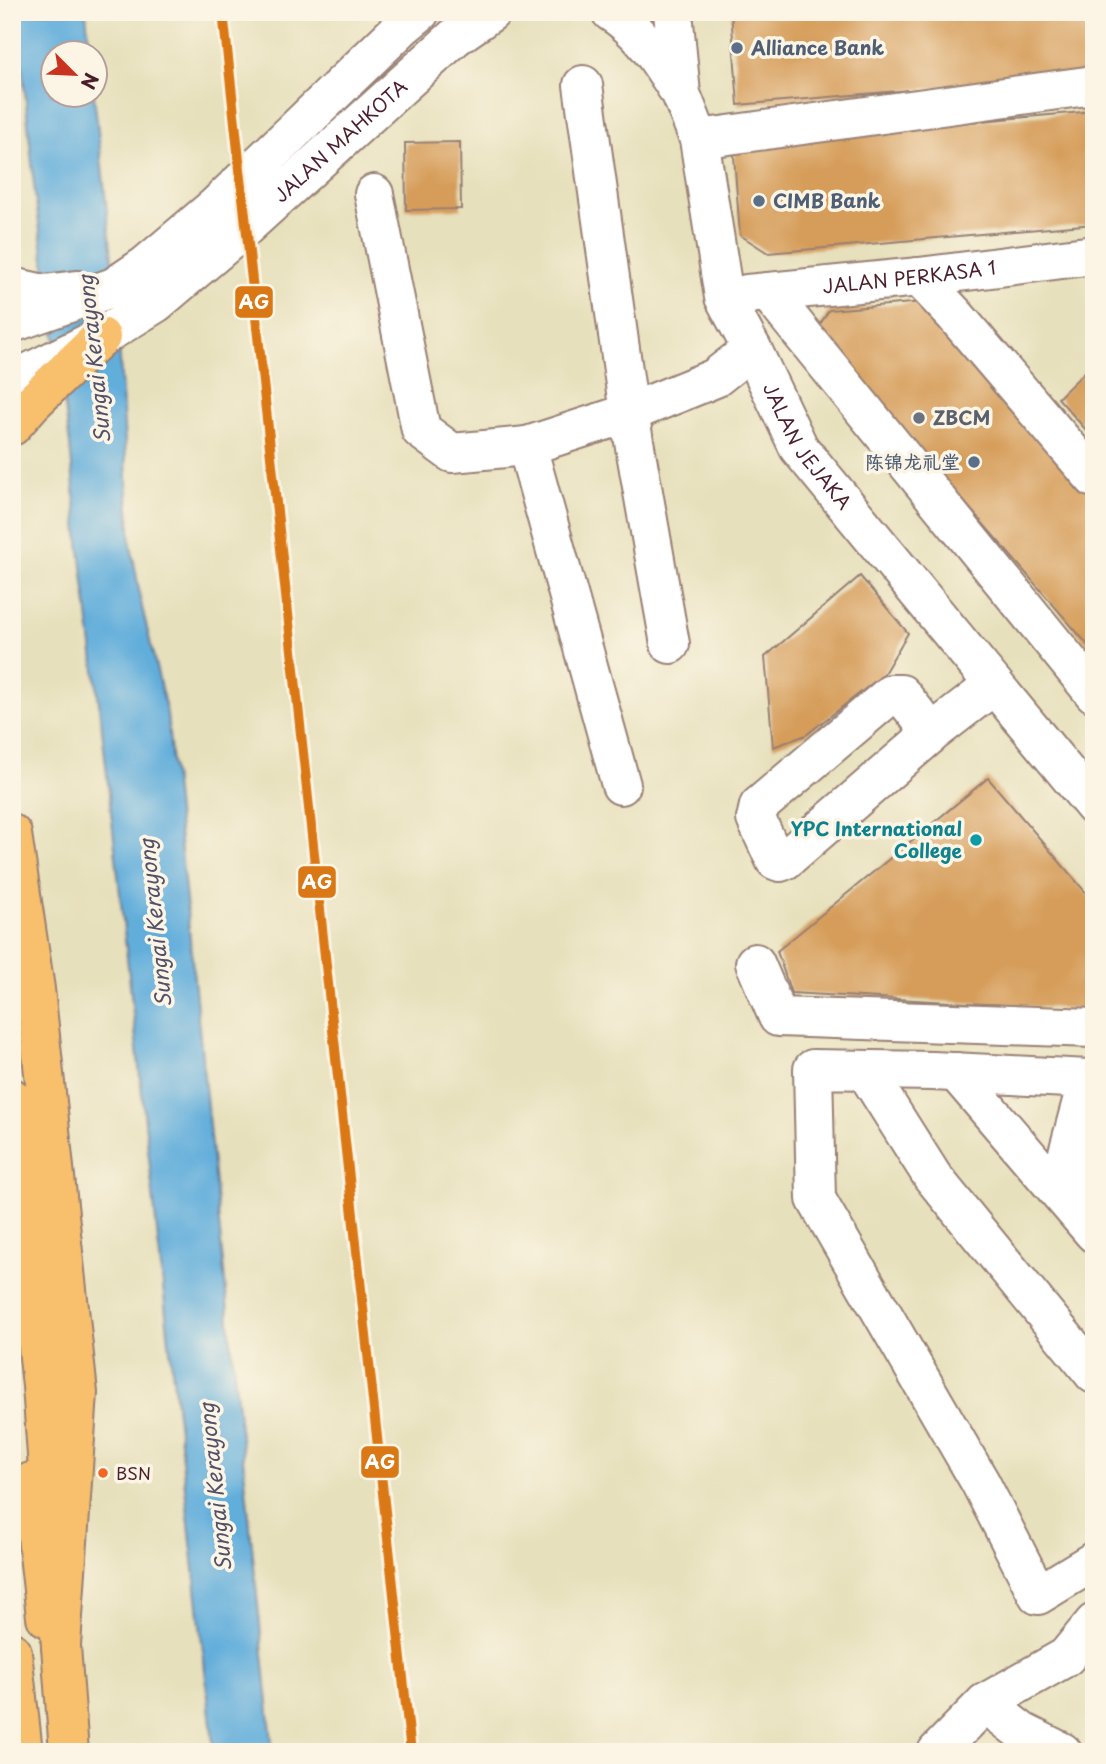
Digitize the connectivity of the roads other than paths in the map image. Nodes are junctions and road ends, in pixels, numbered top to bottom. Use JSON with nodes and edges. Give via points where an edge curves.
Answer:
{"nodes":[{"id":1,"x":420,"y":12,"type":"edge"},
{"id":2,"x":491,"y":12,"type":"edge"},
{"id":3,"x":611,"y":12,"type":"edge"},
{"id":4,"x":681,"y":20,"type":"edge"},
{"id":5,"x":583,"y":85,"type":"dead end"},
{"id":6,"x":1094,"y":85,"type":"edge"},
{"id":7,"x":681,"y":94,"type":"junction"},
{"id":8,"x":699,"y":139,"type":"junction"},
{"id":9,"x":374,"y":194,"type":"dead end"},
{"id":10,"x":1090,"y":260,"type":"edge"},
{"id":11,"x":919,"y":277,"type":"junction"},
{"id":12,"x":114,"y":286,"type":"junction"},
{"id":13,"x":12,"y":287,"type":"edge"},
{"id":14,"x":768,"y":292,"type":"junction"},
{"id":15,"x":724,"y":297,"type":"junction"},
{"id":16,"x":12,"y":323,"type":"edge"},
{"id":17,"x":101,"y":337,"type":"junction"},
{"id":18,"x":752,"y":349,"type":"junction"},
{"id":19,"x":12,"y":377,"type":"edge"},
{"id":20,"x":629,"y":413,"type":"junction"},
{"id":21,"x":12,"y":426,"type":"edge"},
{"id":22,"x":527,"y":446,"type":"junction"},
{"id":23,"x":1094,"y":478,"type":"edge"},
{"id":24,"x":670,"y":644,"type":"dead end"},
{"id":25,"x":994,"y":685,"type":"junction"},
{"id":26,"x":1094,"y":693,"type":"edge"},
{"id":27,"x":932,"y":733,"type":"junction"},
{"id":28,"x":621,"y":785,"type":"dead end"},
{"id":29,"x":1094,"y":806,"type":"edge"},
{"id":30,"x":12,"y":834,"type":"edge"},
{"id":31,"x":755,"y":963,"type":"dead end"},
{"id":32,"x":1094,"y":1028,"type":"edge"},
{"id":33,"x":865,"y":1070,"type":"junction"},
{"id":34,"x":956,"y":1072,"type":"junction"},
{"id":35,"x":1091,"y":1078,"type":"edge"},
{"id":36,"x":12,"y":1098,"type":"edge"},
{"id":37,"x":1094,"y":1182,"type":"edge"},
{"id":38,"x":1094,"y":1233,"type":"edge"},
{"id":39,"x":12,"y":1289,"type":"edge"},
{"id":40,"x":1094,"y":1374,"type":"edge"},
{"id":41,"x":1094,"y":1560,"type":"edge"},
{"id":42,"x":1094,"y":1623,"type":"edge"},
{"id":43,"x":61,"y":1646,"type":"junction"},
{"id":44,"x":12,"y":1653,"type":"edge"},
{"id":45,"x":985,"y":1703,"type":"junction"},
{"id":46,"x":23,"y":1752,"type":"edge"},
{"id":47,"x":61,"y":1752,"type":"edge"},
{"id":48,"x":69,"y":1752,"type":"edge"},
{"id":49,"x":937,"y":1752,"type":"edge"},
{"id":50,"x":1062,"y":1752,"type":"edge"}],
"edges":[{"from":1,"to":12,"type":"street","name":"JALAN MAHKOTA","via":[[216,206],[171,246]]},
{"from":2,"to":17,"type":"street","name":"JALAN MAHKOTA","via":[[454,37],[156,303]]},
{"from":3,"to":7,"type":"street","via":[[650,46]]},
{"from":4,"to":7,"type":"street","name":"JALAN JEJAKA"},
{"from":5,"to":20,"type":"street"},
{"from":6,"to":8,"type":"street"},
{"from":7,"to":8,"type":"street","name":"JALAN JEJAKA"},
{"from":8,"to":15,"type":"street","name":"JALAN JEJAKA"},
{"from":9,"to":22,"type":"street","via":[[421,430],[452,453]]},
{"from":10,"to":11,"type":"street","name":"JALAN PERKASA 1"},
{"from":11,"to":14,"type":"street","name":"JALAN PERKASA 1"},
{"from":11,"to":23,"type":"street"},
{"from":12,"to":13,"type":"street","via":[[44,294]]},
{"from":12,"to":16,"type":"street","name":"JALAN MAHKOTA"},
{"from":14,"to":15,"type":"street","name":"JALAN PERKASA 1"},
{"from":14,"to":26,"type":"street"},
{"from":15,"to":18,"type":"street","name":"JALAN JEJAKA"},
{"from":17,"to":19,"type":"street","name":"JALAN MAHKOTA"},
{"from":17,"to":21,"type":"highway"},
{"from":18,"to":20,"type":"street","via":[[715,378]]},
{"from":18,"to":25,"type":"street","name":"JALAN JEJAKA","via":[[799,448]]},
{"from":20,"to":22,"type":"street"},
{"from":20,"to":24,"type":"street"},
{"from":22,"to":28,"type":"street"},
{"from":25,"to":27,"type":"street"},
{"from":25,"to":29,"type":"street","name":"JALAN JEJAKA"},
{"from":27,"to":27,"type":"street","via":[[901,694],[891,694],[759,806],[756,819],[775,860],[785,860]]},
{"from":30,"to":43,"type":"highway","via":[[35,989],[78,1393]]},
{"from":31,"to":32,"type":"street","via":[[778,1017]]},
{"from":33,"to":34,"type":"street"},
{"from":33,"to":40,"type":"street","via":[[933,1176]]},
{"from":33,"to":41,"type":"street","via":[[813,1069],[816,1199],[980,1482],[1038,1595]]},
{"from":34,"to":35,"type":"street"},
{"from":34,"to":38,"type":"street"},
{"from":35,"to":37,"type":"street","via":[[1068,1153]]},
{"from":36,"to":43,"type":"highway","via":[[42,1386]]},
{"from":39,"to":47,"type":"highway"},
{"from":42,"to":45,"type":"street","via":[[1066,1657]]},
{"from":43,"to":48,"type":"highway"},
{"from":44,"to":46,"type":"highway"},
{"from":45,"to":49,"type":"street"},
{"from":45,"to":50,"type":"street","via":[[1022,1732]]}]}
